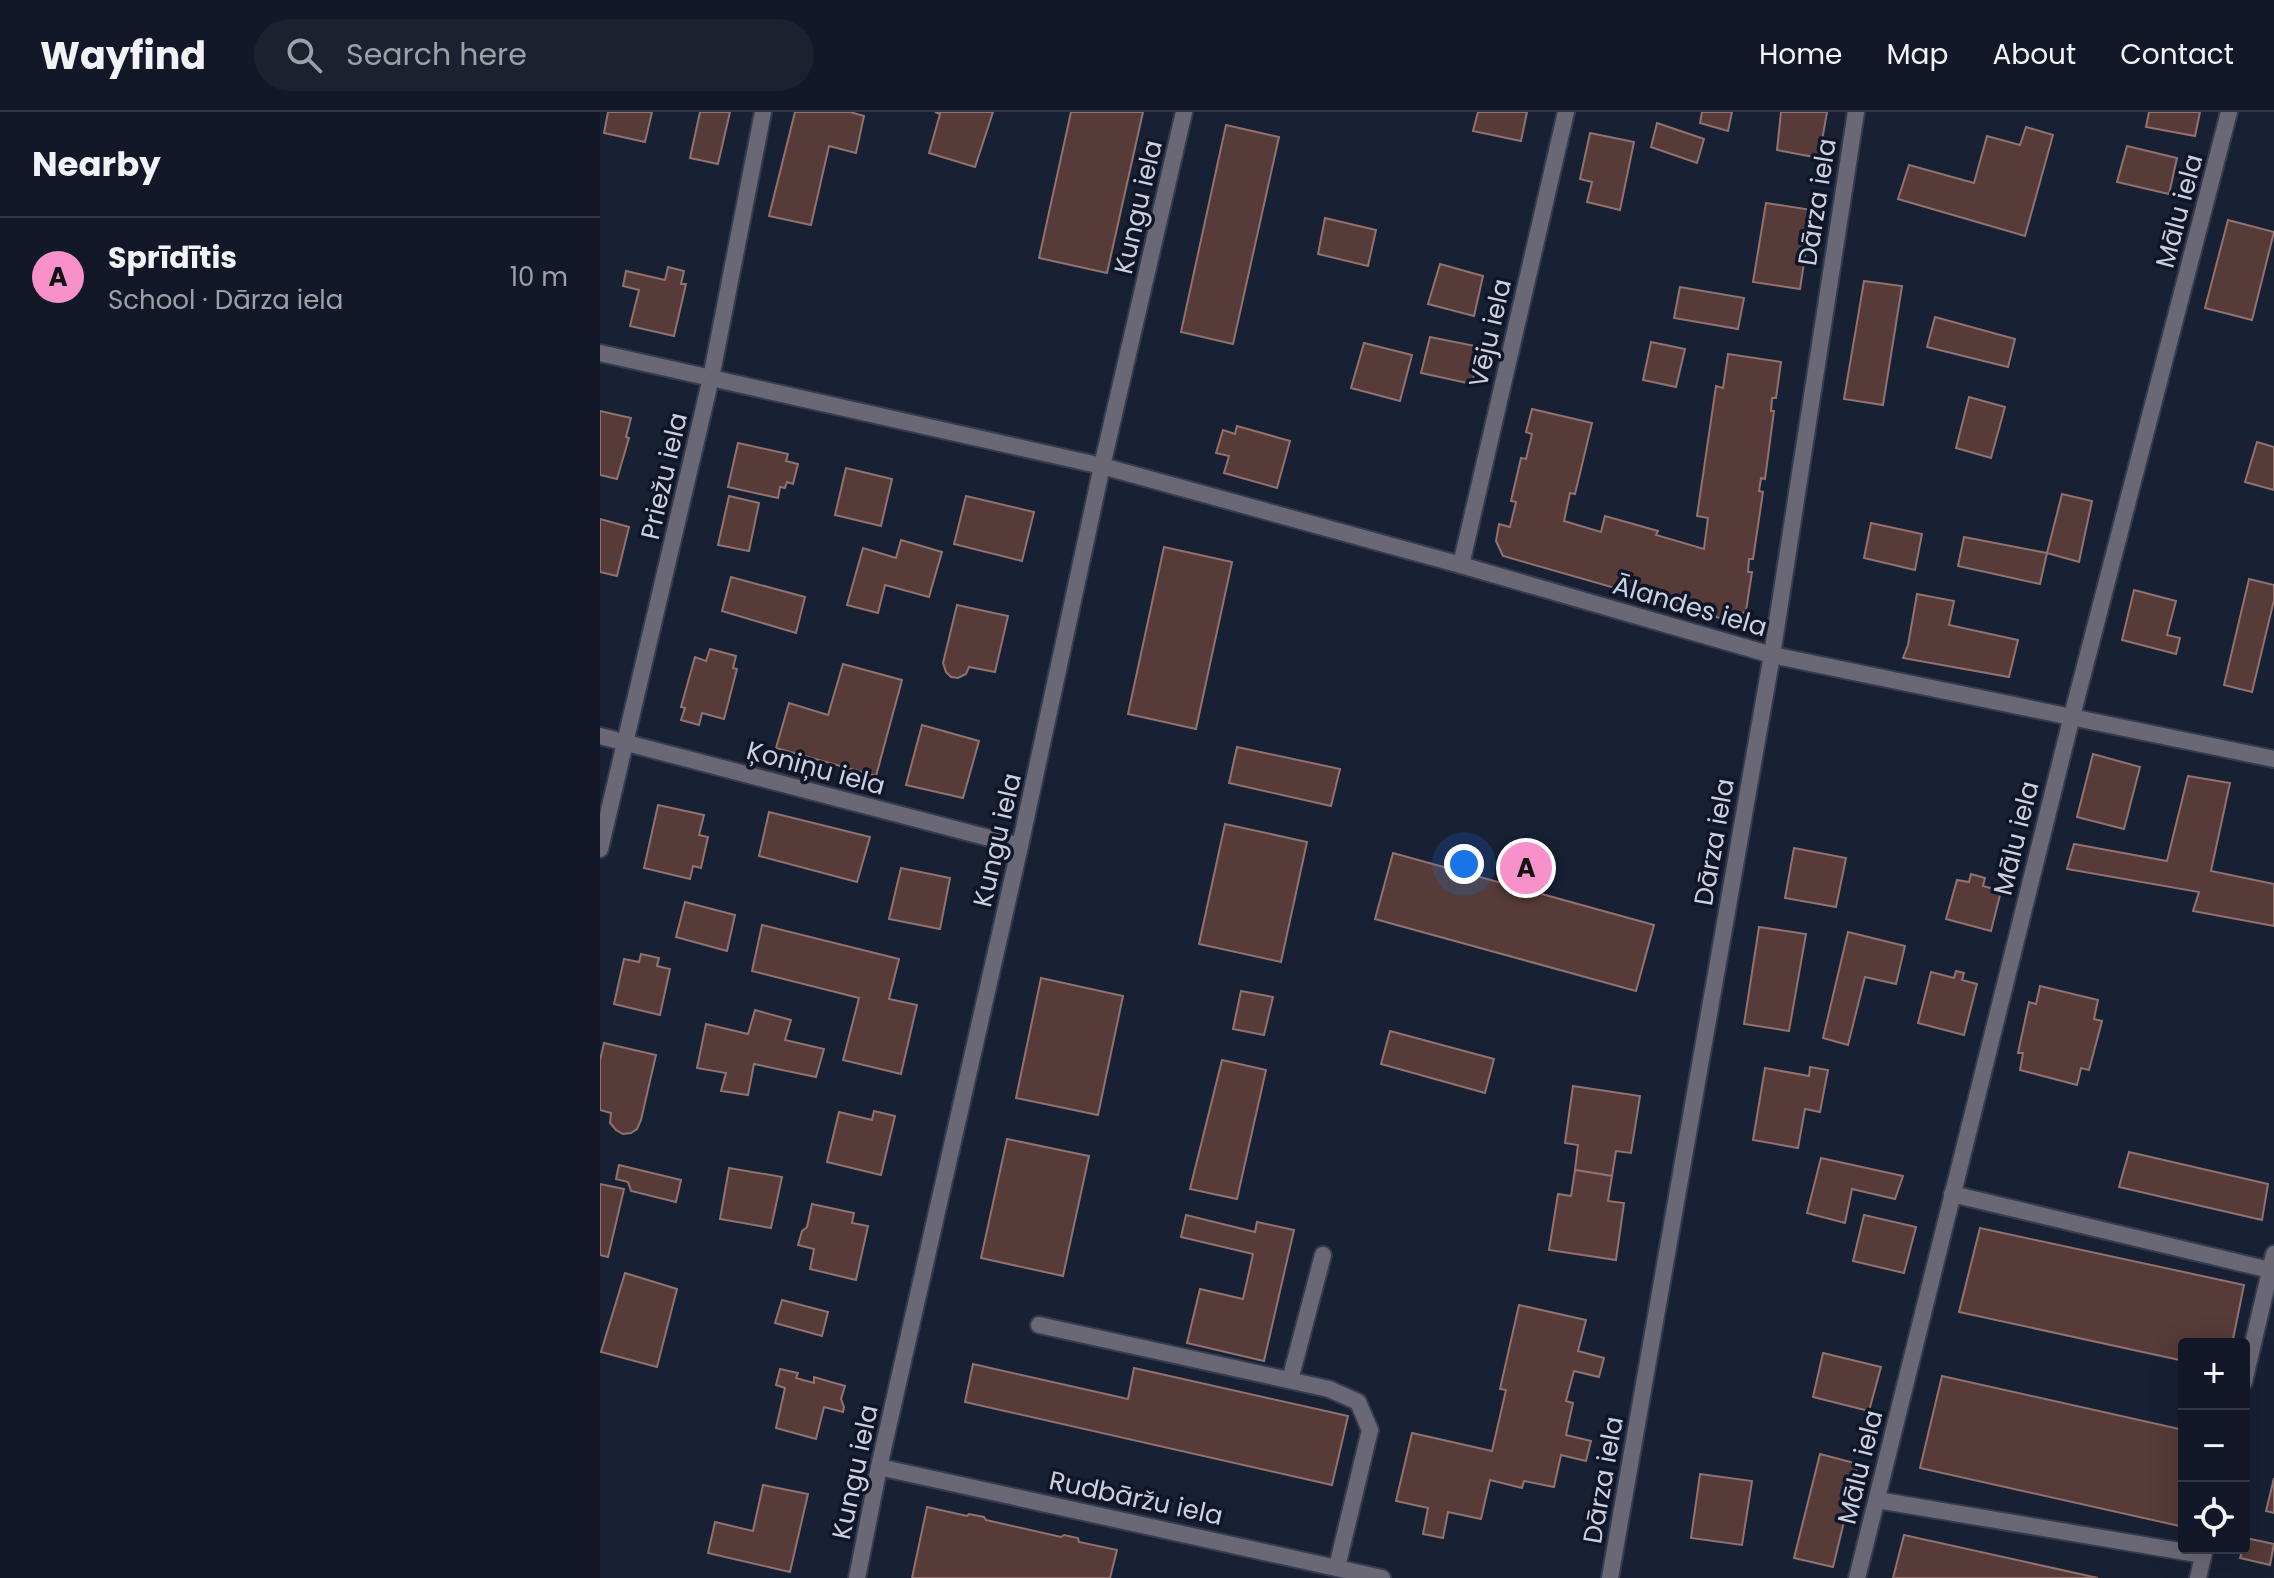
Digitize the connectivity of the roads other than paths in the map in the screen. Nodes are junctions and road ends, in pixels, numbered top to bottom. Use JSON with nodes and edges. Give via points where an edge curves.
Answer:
{"nodes":[{"id":1,"x":763,"y":112,"type":"edge"},
{"id":2,"x":1184,"y":112,"type":"edge"},
{"id":3,"x":1566,"y":112,"type":"edge"},
{"id":4,"x":1856,"y":112,"type":"edge"},
{"id":5,"x":2229,"y":112,"type":"edge"},
{"id":6,"x":600,"y":353,"type":"edge"},
{"id":7,"x":711,"y":378,"type":"junction"},
{"id":8,"x":1102,"y":466,"type":"junction"},
{"id":9,"x":1461,"y":565,"type":"junction"},
{"id":10,"x":1772,"y":655,"type":"junction"},
{"id":11,"x":2072,"y":716,"type":"junction"},
{"id":12,"x":600,"y":736,"type":"edge"},
{"id":13,"x":626,"y":743,"type":"junction"},
{"id":14,"x":2274,"y":759,"type":"edge"},
{"id":15,"x":1020,"y":846,"type":"junction"},
{"id":16,"x":600,"y":849,"type":"edge"},
{"id":17,"x":1952,"y":1194,"type":"junction"},
{"id":18,"x":1323,"y":1255,"type":"dead end"},
{"id":19,"x":2272,"y":1262,"type":"edge"},
{"id":20,"x":1039,"y":1325,"type":"dead end"},
{"id":21,"x":2250,"y":1356,"type":"edge"},
{"id":22,"x":1290,"y":1380,"type":"junction"},
{"id":23,"x":879,"y":1467,"type":"junction"},
{"id":24,"x":1877,"y":1500,"type":"junction"},
{"id":25,"x":2178,"y":1548,"type":"edge"},
{"id":26,"x":2204,"y":1554,"type":"edge"},
{"id":27,"x":1337,"y":1567,"type":"junction"},
{"id":28,"x":857,"y":1578,"type":"edge"},
{"id":29,"x":1382,"y":1578,"type":"edge"},
{"id":30,"x":1610,"y":1578,"type":"edge"},
{"id":31,"x":1857,"y":1578,"type":"edge"},
{"id":32,"x":2198,"y":1578,"type":"edge"}],
"edges":[{"from":1,"to":7,"type":"street","name":"Priežu iela"},
{"from":2,"to":8,"type":"street","name":"Kungu iela"},
{"from":3,"to":9,"type":"street","name":"Vēju iela"},
{"from":4,"to":10,"type":"street","name":"Dārza iela"},
{"from":5,"to":11,"type":"street","name":"Mālu iela"},
{"from":6,"to":7,"type":"street","name":"Ālandes iela"},
{"from":7,"to":8,"type":"street","name":"Ālandes iela"},
{"from":7,"to":13,"type":"street","name":"Priežu iela"},
{"from":8,"to":9,"type":"street","name":"Ālandes iela"},
{"from":8,"to":15,"type":"street","name":"Kungu iela"},
{"from":9,"to":10,"type":"street","name":"Ālandes iela"},
{"from":10,"to":11,"type":"street","name":"Ālandes iela"},
{"from":10,"to":30,"type":"street","name":"Dārza iela"},
{"from":11,"to":14,"type":"street","name":"Ālandes iela"},
{"from":11,"to":17,"type":"street","name":"Mālu iela"},
{"from":12,"to":13,"type":"street","name":"Ķoniņu iela"},
{"from":13,"to":15,"type":"street","name":"Ķoniņu iela"},
{"from":13,"to":16,"type":"street","name":"Priežu iela"},
{"from":15,"to":23,"type":"street","name":"Kungu iela"},
{"from":17,"to":19,"type":"street"},
{"from":17,"to":24,"type":"street","name":"Mālu iela"},
{"from":18,"to":22,"type":"street"},
{"from":19,"to":21,"type":"street"},
{"from":20,"to":22,"type":"street"},
{"from":22,"to":27,"type":"street","via":[[1358,1402],[1370,1430]]},
{"from":23,"to":27,"type":"street","name":"Rudbāržu iela"},
{"from":23,"to":28,"type":"street","name":"Kungu iela"},
{"from":24,"to":25,"type":"street"},
{"from":24,"to":31,"type":"street","name":"Mālu iela"},
{"from":26,"to":32,"type":"street"},
{"from":27,"to":29,"type":"street","name":"Rudbāržu iela"}]}
